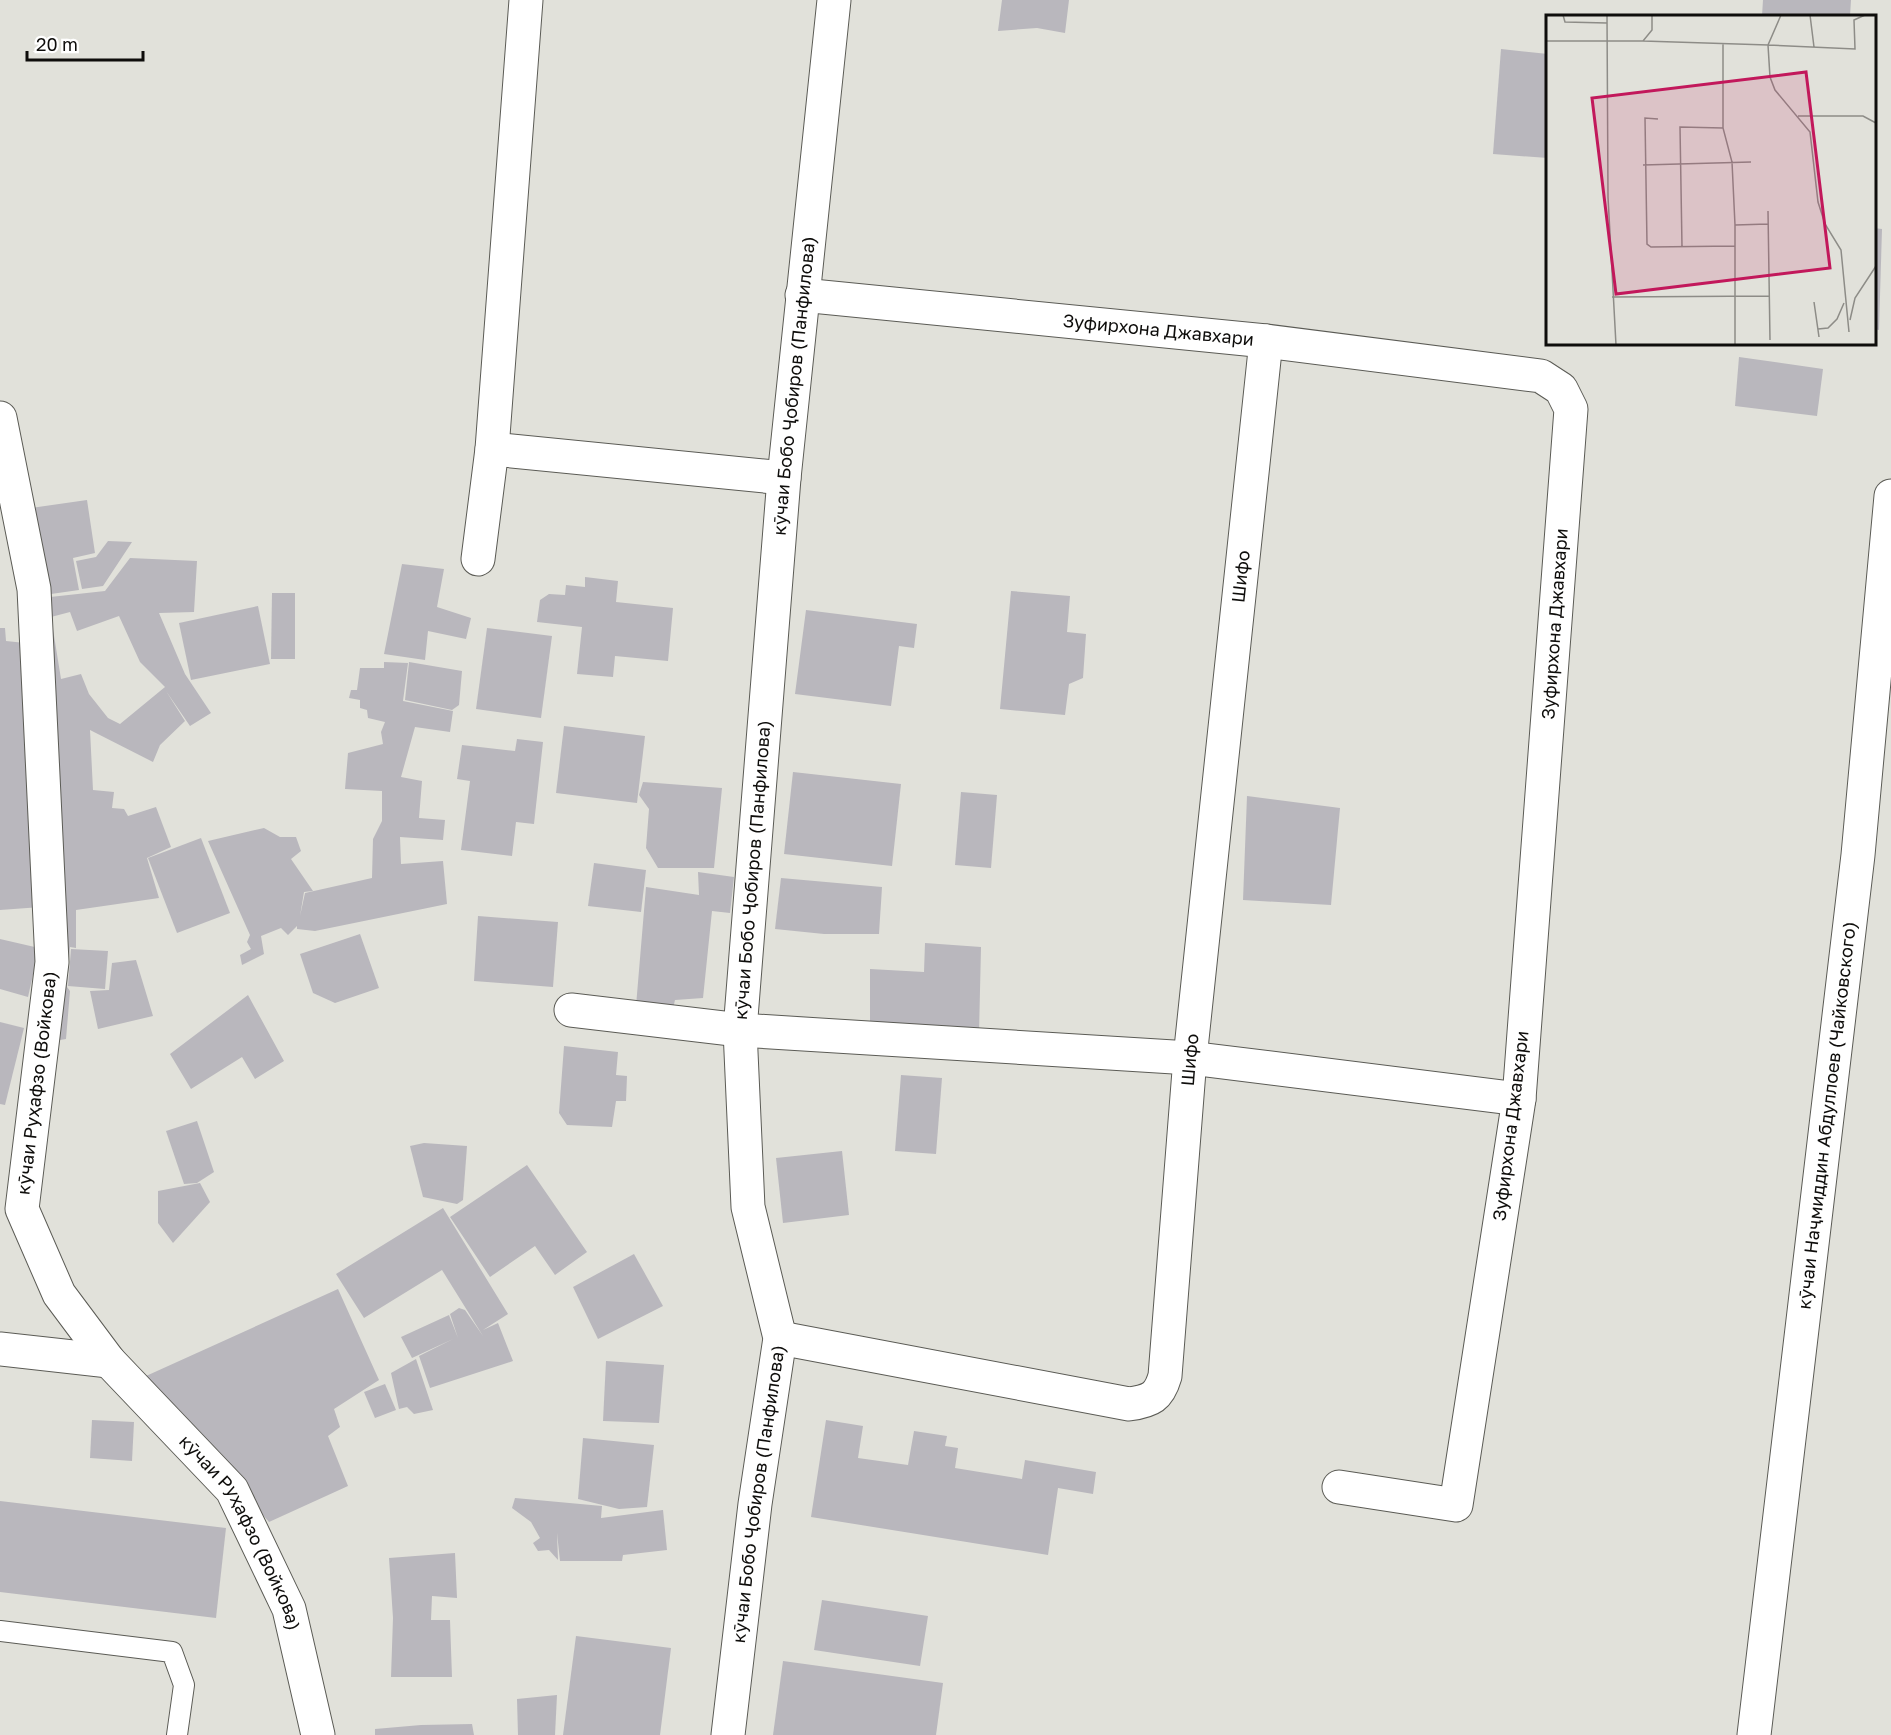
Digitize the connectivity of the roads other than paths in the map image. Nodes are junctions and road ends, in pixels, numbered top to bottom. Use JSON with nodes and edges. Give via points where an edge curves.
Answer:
{"nodes":[{"id":1,"x":526,"y":0,"type":"edge"},
{"id":2,"x":834,"y":0,"type":"edge"},
{"id":3,"x":802,"y":295,"type":"junction"},
{"id":4,"x":1266,"y":340,"type":"junction"},
{"id":5,"x":0,"y":418,"type":"edge"},
{"id":6,"x":492,"y":449,"type":"junction"},
{"id":7,"x":784,"y":477,"type":"junction"},
{"id":8,"x":1891,"y":496,"type":"edge"},
{"id":9,"x":478,"y":559,"type":"dead end"},
{"id":10,"x":571,"y":1010,"type":"dead end"},
{"id":11,"x":740,"y":1030,"type":"junction"},
{"id":12,"x":1190,"y":1058,"type":"junction"},
{"id":13,"x":1519,"y":1099,"type":"junction"},
{"id":14,"x":780,"y":1338,"type":"junction"},
{"id":15,"x":0,"y":1349,"type":"edge"},
{"id":16,"x":109,"y":1361,"type":"junction"},
{"id":17,"x":1339,"y":1487,"type":"dead end"},
{"id":18,"x":0,"y":1631,"type":"edge"},
{"id":19,"x":177,"y":1735,"type":"edge"},
{"id":20,"x":318,"y":1735,"type":"edge"},
{"id":21,"x":728,"y":1735,"type":"edge"},
{"id":22,"x":1754,"y":1735,"type":"edge"}],
"edges":[{"from":1,"to":6,"type":"street"},
{"from":2,"to":3,"type":"street","name":"кӯчаи Бобо Ҷобиров (Панфилова)"},
{"from":3,"to":4,"type":"street","name":"Зуфирхона Джавхари"},
{"from":3,"to":7,"type":"street","name":"кӯчаи Бобо Ҷобиров (Панфилова)"},
{"from":4,"to":12,"type":"street","name":"Шифо"},
{"from":4,"to":13,"type":"street","name":"Зуфирхона Джавхари","via":[[1541,376],[1562,389],[1571,409]]},
{"from":5,"to":16,"type":"street","name":"кӯчаи Руҳафзо (Войкова)","via":[[34,590],[52,962],[22,1209],[59,1294]]},
{"from":6,"to":7,"type":"street"},
{"from":6,"to":9,"type":"street"},
{"from":7,"to":11,"type":"street","name":"кӯчаи Бобо Ҷобиров (Панфилова)"},
{"from":8,"to":22,"type":"street","name":"кӯчаи Наҷмиддин Абдуллоев (Чайковского)","via":[[1858,855]]},
{"from":10,"to":11,"type":"street"},
{"from":11,"to":12,"type":"street"},
{"from":11,"to":14,"type":"street","name":"кӯчаи Бобо Ҷобиров (Панфилова)","via":[[748,1207]]},
{"from":12,"to":13,"type":"street"},
{"from":12,"to":14,"type":"street","name":"Шифо","via":[[1165,1376],[1160,1393],[1148,1401],[1129,1404]]},
{"from":13,"to":17,"type":"street","name":"Зуфирхона Джавхари","via":[[1456,1505]]},
{"from":14,"to":21,"type":"street","name":"кӯчаи Бобо Ҷобиров (Панфилова)","via":[[755,1504]]},
{"from":15,"to":16,"type":"street"},
{"from":16,"to":20,"type":"street","name":"кӯчаи Руҳафзо (Войкова)","via":[[232,1490],[289,1609]]},
{"from":18,"to":19,"type":"lane","via":[[172,1652],[184,1685]]}]}
